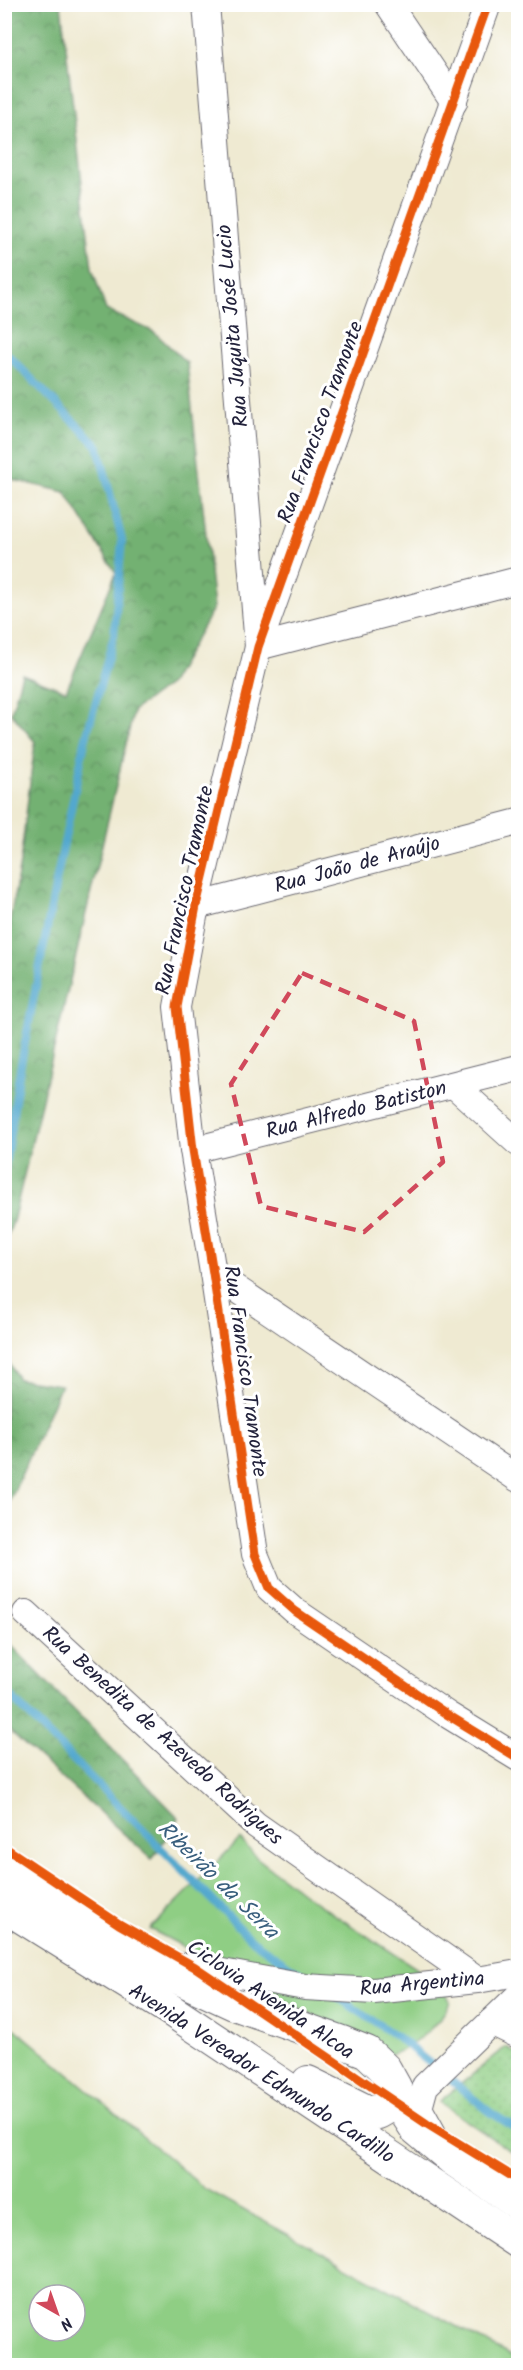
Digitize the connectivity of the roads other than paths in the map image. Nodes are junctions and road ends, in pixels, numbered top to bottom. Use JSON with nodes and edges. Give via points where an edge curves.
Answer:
{"nodes":[{"id":1,"x":206,"y":4,"type":"edge"},
{"id":2,"x":388,"y":4,"type":"edge"},
{"id":3,"x":488,"y":4,"type":"edge"},
{"id":4,"x":454,"y":102,"type":"junction"},
{"id":5,"x":519,"y":580,"type":"edge"},
{"id":6,"x":258,"y":647,"type":"junction"},
{"id":7,"x":519,"y":822,"type":"edge"},
{"id":8,"x":196,"y":906,"type":"junction"},
{"id":9,"x":519,"y":1068,"type":"edge"},
{"id":10,"x":454,"y":1085,"type":"junction"},
{"id":11,"x":519,"y":1143,"type":"edge"},
{"id":12,"x":193,"y":1150,"type":"junction"},
{"id":13,"x":213,"y":1273,"type":"junction"},
{"id":14,"x":519,"y":1479,"type":"edge"},
{"id":15,"x":26,"y":1612,"type":"dead end"},
{"id":16,"x":519,"y":1758,"type":"edge"},
{"id":17,"x":4,"y":1871,"type":"edge"},
{"id":18,"x":4,"y":1906,"type":"edge"},
{"id":19,"x":148,"y":1964,"type":"junction"},
{"id":20,"x":519,"y":1973,"type":"edge"},
{"id":21,"x":477,"y":1980,"type":"junction"},
{"id":22,"x":519,"y":1995,"type":"edge"},
{"id":23,"x":169,"y":2009,"type":"junction"},
{"id":24,"x":491,"y":2022,"type":"junction"},
{"id":25,"x":519,"y":2035,"type":"edge"},
{"id":26,"x":412,"y":2093,"type":"junction"},
{"id":27,"x":519,"y":2204,"type":"edge"},
{"id":28,"x":519,"y":2242,"type":"edge"}],
"edges":[{"from":1,"to":6,"type":"street","name":"Rua Juquita José Lucio"},
{"from":2,"to":4,"type":"street"},
{"from":3,"to":4,"type":"street","name":"Rua Francisco Tramonte"},
{"from":4,"to":6,"type":"street","name":"Rua Francisco Tramonte"},
{"from":5,"to":6,"type":"street"},
{"from":6,"to":8,"type":"street","name":"Rua Francisco Tramonte"},
{"from":7,"to":8,"type":"street","name":"Rua João de Araújo"},
{"from":8,"to":12,"type":"street","name":"Rua Francisco Tramonte","via":[[177,1007]]},
{"from":9,"to":10,"type":"street","name":"Rua Alfredo Batiston"},
{"from":10,"to":11,"type":"street"},
{"from":10,"to":12,"type":"street","name":"Rua Alfredo Batiston"},
{"from":12,"to":13,"type":"street","name":"Rua Francisco Tramonte"},
{"from":13,"to":14,"type":"street"},
{"from":13,"to":16,"type":"street","name":"Rua Francisco Tramonte","via":[[255,1554],[269,1588],[304,1617],[448,1715]]},
{"from":15,"to":21,"type":"street","name":"Rua Benedita de Azevedo Rodrigues","via":[[256,1825]]},
{"from":17,"to":19,"type":"main road","name":"Avenida Vereador Edmundo Cardillo"},
{"from":18,"to":23,"type":"main road","name":"Avenida Vereador Edmundo Cardillo"},
{"from":19,"to":21,"type":"street","name":"Rua Argentina","via":[[195,1967],[305,1987],[374,1991]]},
{"from":19,"to":26,"type":"main road","name":"Avenida Vereador Edmundo Cardillo","via":[[234,2004],[367,2052],[385,2069],[395,2087]]},
{"from":20,"to":21,"type":"street","name":"Rua Argentina"},
{"from":22,"to":24,"type":"street","name":"Rua Argentina"},
{"from":23,"to":26,"type":"main road","via":[[365,2110],[378,2113]]},
{"from":23,"to":28,"type":"main road","name":"Avenida Vereador Edmundo Cardillo"},
{"from":24,"to":25,"type":"street"},
{"from":24,"to":26,"type":"street","name":"Rua Argentina"},
{"from":26,"to":27,"type":"main road","name":"Avenida Vereador Edmundo Cardillo","via":[[416,2129],[452,2159]]}]}
